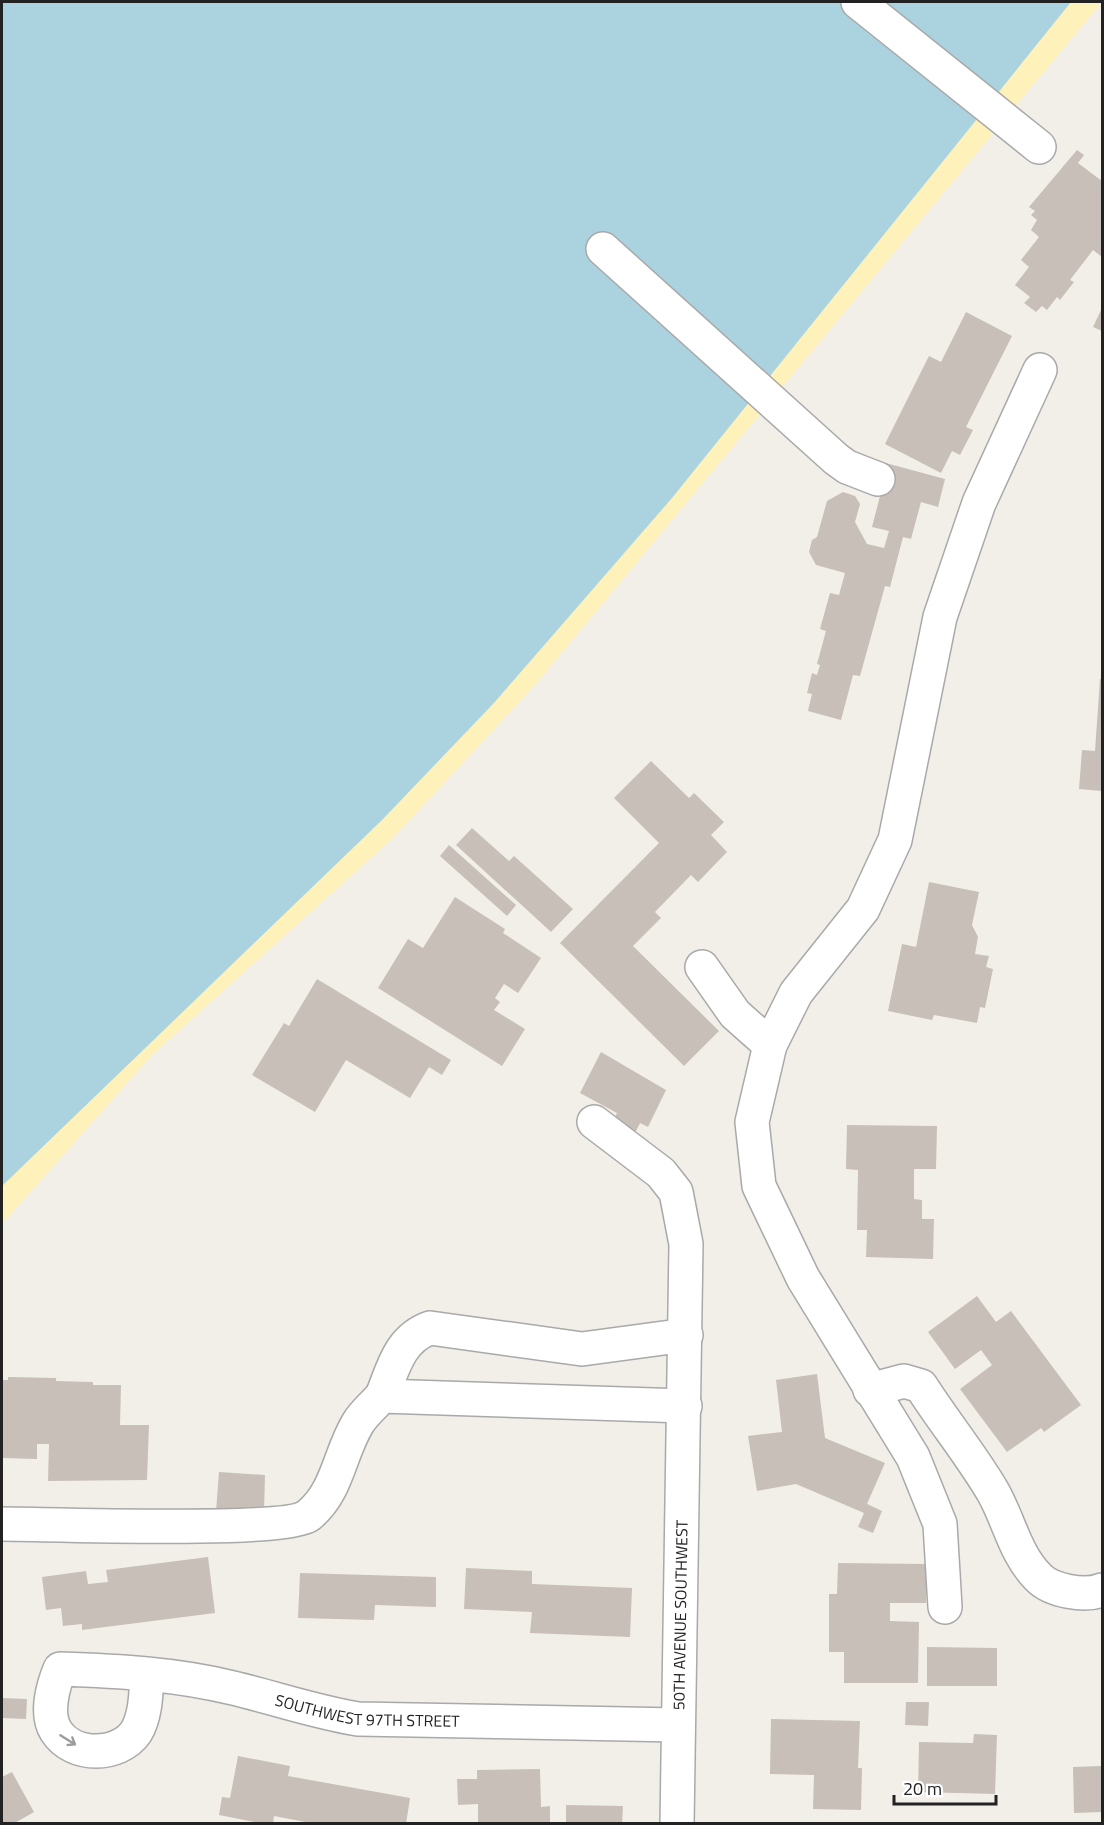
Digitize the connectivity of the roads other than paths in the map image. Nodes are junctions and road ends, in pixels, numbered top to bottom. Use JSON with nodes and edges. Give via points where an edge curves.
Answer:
{"nodes":[{"id":1,"x":858,"y":2,"type":"edge"},
{"id":2,"x":1039,"y":147,"type":"dead end"},
{"id":3,"x":603,"y":249,"type":"dead end"},
{"id":4,"x":1040,"y":370,"type":"dead end"},
{"id":5,"x":878,"y":479,"type":"dead end"},
{"id":6,"x":702,"y":967,"type":"dead end"},
{"id":7,"x":770,"y":1045,"type":"junction"},
{"id":8,"x":594,"y":1122,"type":"dead end"},
{"id":9,"x":686,"y":1335,"type":"junction"},
{"id":10,"x":870,"y":1390,"type":"junction"},
{"id":11,"x":382,"y":1396,"type":"junction"},
{"id":12,"x":685,"y":1406,"type":"junction"},
{"id":13,"x":2,"y":1524,"type":"edge"},
{"id":14,"x":1102,"y":1590,"type":"edge"},
{"id":15,"x":945,"y":1606,"type":"dead end"},
{"id":16,"x":147,"y":1674,"type":"junction"},
{"id":17,"x":678,"y":1725,"type":"junction"},
{"id":18,"x":677,"y":1824,"type":"edge"}],
"edges":[{"from":1,"to":2,"type":"street"},
{"from":3,"to":5,"type":"street","via":[[829,453],[847,467]]},
{"from":4,"to":7,"type":"street","via":[[979,503],[940,617],[895,840],[863,909],[796,993]]},
{"from":6,"to":7,"type":"street","via":[[735,1014]]},
{"from":7,"to":10,"type":"street","via":[[752,1122],[759,1186],[803,1278]]},
{"from":8,"to":9,"type":"street","name":"50TH AVENUE SOUTHWEST","via":[[662,1173],[676,1192],[686,1244]]},
{"from":9,"to":11,"type":"street","via":[[582,1349],[430,1328],[404,1345]]},
{"from":9,"to":12,"type":"street","name":"50TH AVENUE SOUTHWEST"},
{"from":10,"to":14,"type":"street","via":[[904,1381],[921,1386],[993,1493],[1024,1558],[1039,1579],[1060,1589]]},
{"from":10,"to":15,"type":"street","via":[[912,1456],[940,1524]]},
{"from":11,"to":12,"type":"street"},
{"from":11,"to":13,"type":"street","via":[[357,1424],[332,1488],[308,1516],[289,1522],[182,1526]]},
{"from":12,"to":17,"type":"street","name":"50TH AVENUE SOUTHWEST"},
{"from":16,"to":16,"type":"street","name":"SOUTHWEST 97TH STREET","one_way":true,"via":[[60,1669],[52,1700],[56,1732],[85,1750],[116,1748],[136,1731],[142,1716]]},
{"from":16,"to":17,"type":"street","name":"SOUTHWEST 97TH STREET","via":[[233,1688],[321,1713],[358,1719]]},
{"from":17,"to":18,"type":"street","name":"50TH AVENUE SOUTHWEST"}]}
